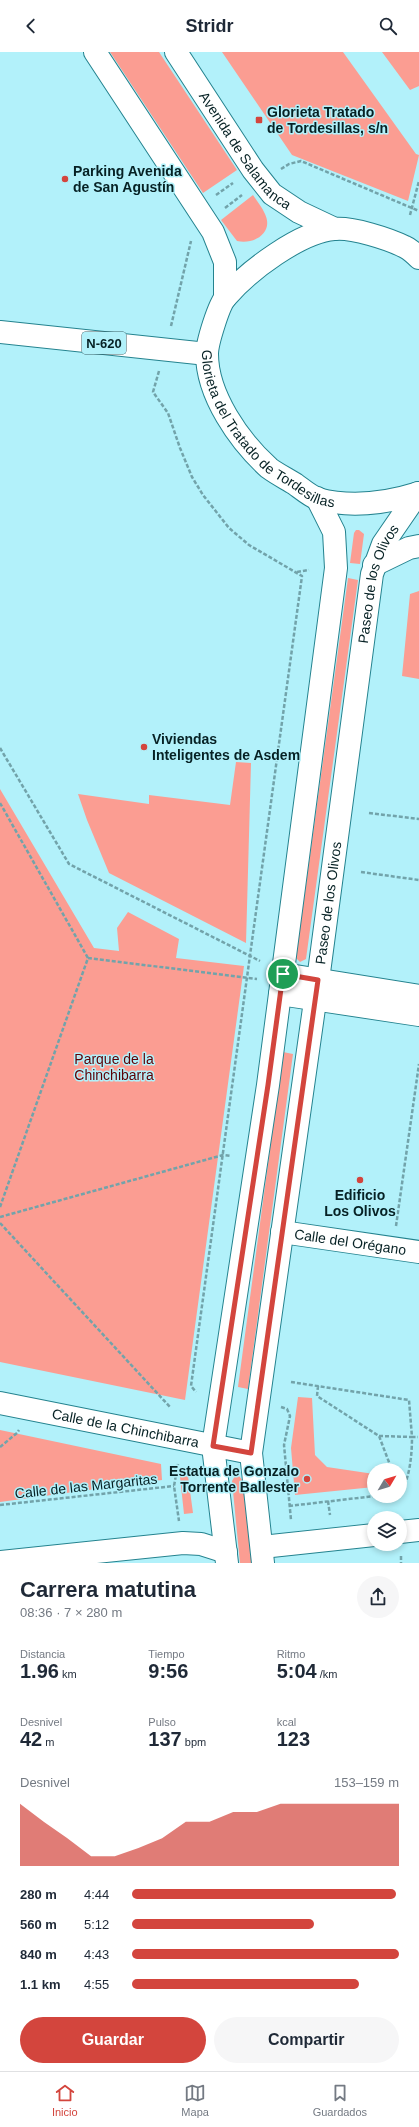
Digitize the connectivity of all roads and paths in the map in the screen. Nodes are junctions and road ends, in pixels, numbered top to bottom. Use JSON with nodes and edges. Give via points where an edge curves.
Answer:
{"nodes":[{"id":1,"x":95,"y":52,"type":"edge"},
{"id":2,"x":176,"y":52,"type":"edge"},
{"id":3,"x":279,"y":170,"type":"dead end"},
{"id":4,"x":419,"y":181,"type":"edge"},
{"id":5,"x":234,"y":182,"type":"dead end"},
{"id":6,"x":249,"y":190,"type":"dead end"},
{"id":7,"x":215,"y":195,"type":"dead end"},
{"id":8,"x":412,"y":208,"type":"junction"},
{"id":9,"x":224,"y":209,"type":"dead end"},
{"id":10,"x":419,"y":211,"type":"edge"},
{"id":11,"x":410,"y":214,"type":"dead end"},
{"id":12,"x":335,"y":229,"type":"junction"},
{"id":13,"x":192,"y":237,"type":"dead end"},
{"id":14,"x":419,"y":258,"type":"edge"},
{"id":15,"x":225,"y":298,"type":"junction"},
{"id":16,"x":171,"y":324,"type":"dead end"},
{"id":17,"x":0,"y":332,"type":"edge"},
{"id":18,"x":207,"y":354,"type":"junction"},
{"id":19,"x":158,"y":375,"type":"dead end"},
{"id":20,"x":317,"y":498,"type":"junction"},
{"id":21,"x":411,"y":503,"type":"edge"},
{"id":22,"x":419,"y":546,"type":"edge"},
{"id":23,"x":374,"y":565,"type":"junction"},
{"id":24,"x":309,"y":570,"type":"dead end"},
{"id":25,"x":296,"y":572,"type":"junction"},
{"id":26,"x":0,"y":748,"type":"edge"},
{"id":27,"x":0,"y":803,"type":"edge"},
{"id":28,"x":369,"y":813,"type":"dead end"},
{"id":29,"x":419,"y":819,"type":"edge"},
{"id":30,"x":361,"y":872,"type":"dead end"},
{"id":31,"x":419,"y":880,"type":"edge"},
{"id":32,"x":250,"y":956,"type":"junction"},
{"id":33,"x":88,"y":958,"type":"junction"},
{"id":34,"x":260,"y":960,"type":"dead end"},
{"id":35,"x":247,"y":978,"type":"junction"},
{"id":36,"x":257,"y":979,"type":"dead end"},
{"id":37,"x":281,"y":984,"type":"junction"},
{"id":38,"x":317,"y":990,"type":"junction"},
{"id":39,"x":419,"y":996,"type":"edge"},
{"id":40,"x":419,"y":1015,"type":"edge"},
{"id":41,"x":419,"y":1064,"type":"edge"},
{"id":42,"x":223,"y":1155,"type":"junction"},
{"id":43,"x":231,"y":1156,"type":"dead end"},
{"id":44,"x":0,"y":1207,"type":"edge"},
{"id":45,"x":0,"y":1217,"type":"edge"},
{"id":46,"x":0,"y":1223,"type":"edge"},
{"id":47,"x":282,"y":1232,"type":"junction"},
{"id":48,"x":395,"y":1233,"type":"dead end"},
{"id":49,"x":419,"y":1252,"type":"edge"},
{"id":50,"x":291,"y":1382,"type":"dead end"},
{"id":51,"x":318,"y":1386,"type":"junction"},
{"id":52,"x":199,"y":1394,"type":"dead end"},
{"id":53,"x":0,"y":1403,"type":"edge"},
{"id":54,"x":275,"y":1405,"type":"dead end"},
{"id":55,"x":170,"y":1407,"type":"dead end"},
{"id":56,"x":19,"y":1429,"type":"dead end"},
{"id":57,"x":379,"y":1436,"type":"junction"},
{"id":58,"x":412,"y":1437,"type":"junction"},
{"id":59,"x":418,"y":1437,"type":"dead end"},
{"id":60,"x":213,"y":1446,"type":"junction"},
{"id":61,"x":0,"y":1447,"type":"edge"},
{"id":62,"x":251,"y":1453,"type":"junction"},
{"id":63,"x":389,"y":1463,"type":"edge"},
{"id":64,"x":178,"y":1464,"type":"dead end"},
{"id":65,"x":407,"y":1475,"type":"edge"},
{"id":66,"x":174,"y":1486,"type":"junction"},
{"id":67,"x":367,"y":1497,"type":"edge"},
{"id":68,"x":328,"y":1501,"type":"junction"},
{"id":69,"x":0,"y":1505,"type":"edge"},
{"id":70,"x":289,"y":1506,"type":"junction"},
{"id":71,"x":330,"y":1515,"type":"dead end"},
{"id":72,"x":293,"y":1526,"type":"dead end"},
{"id":73,"x":180,"y":1527,"type":"dead end"},
{"id":74,"x":419,"y":1530,"type":"edge"},
{"id":75,"x":407,"y":1531,"type":"edge"},
{"id":76,"x":367,"y":1536,"type":"edge"},
{"id":77,"x":400,"y":1553,"type":"dead end"},
{"id":78,"x":263,"y":1555,"type":"edge"},
{"id":79,"x":227,"y":1558,"type":"edge"},
{"id":80,"x":0,"y":1562,"type":"edge"},
{"id":81,"x":401,"y":1563,"type":"edge"}],
"edges":[{"from":1,"to":15,"type":"main road","via":[[213,232],[225,262]]},
{"from":2,"to":12,"type":"main road","name":"Avenida de Salamanca","via":[[253,170],[272,194],[299,212]]},
{"from":3,"to":8,"type":"path","via":[[301,161]]},
{"from":4,"to":8,"type":"path"},
{"from":5,"to":7,"type":"path"},
{"from":6,"to":9,"type":"path"},
{"from":8,"to":10,"type":"path"},
{"from":8,"to":11,"type":"path"},
{"from":12,"to":14,"type":"main road","name":"Glorieta del Tratado de Tordesillas","via":[[355,231],[406,247]]},
{"from":12,"to":15,"type":"main road","name":"Glorieta del Tratado de Tordesillas","via":[[302,239],[272,255]]},
{"from":13,"to":16,"type":"path"},
{"from":15,"to":18,"type":"main road","name":"Glorieta del Tratado de Tordesillas","via":[[211,334]]},
{"from":17,"to":18,"type":"main road","number":"N-620"},
{"from":18,"to":20,"type":"main road","name":"Glorieta del Tratado de Tordesillas","via":[[211,384],[223,411],[241,436],[270,468]]},
{"from":19,"to":25,"type":"path","via":[[154,392],[168,413],[192,477],[203,495],[230,528],[249,545]]},
{"from":20,"to":21,"type":"main road","name":"Glorieta del Tratado de Tordesillas","via":[[345,503]]},
{"from":20,"to":37,"type":"main road","via":[[334,532],[336,568]]},
{"from":21,"to":23,"type":"main road","name":"Paseo de los Olivos","via":[[383,544]]},
{"from":22,"to":23,"type":"main road","via":[[409,548]]},
{"from":23,"to":38,"type":"main road","name":"Paseo de los Olivos"},
{"from":24,"to":25,"type":"path"},
{"from":25,"to":32,"type":"path","via":[[302,576]]},
{"from":26,"to":32,"type":"path","via":[[69,864]]},
{"from":27,"to":33,"type":"path"},
{"from":28,"to":29,"type":"path"},
{"from":30,"to":31,"type":"path"},
{"from":32,"to":34,"type":"path"},
{"from":32,"to":35,"type":"path"},
{"from":33,"to":35,"type":"path"},
{"from":33,"to":44,"type":"path"},
{"from":35,"to":36,"type":"path"},
{"from":35,"to":42,"type":"path"},
{"from":37,"to":38,"type":"main road"},
{"from":37,"to":60,"type":"main road"},
{"from":38,"to":39,"type":"main road"},
{"from":38,"to":40,"type":"main road"},
{"from":38,"to":47,"type":"main road","name":"Paseo de los Olivos"},
{"from":41,"to":48,"type":"path"},
{"from":42,"to":43,"type":"path"},
{"from":42,"to":45,"type":"path"},
{"from":42,"to":52,"type":"path","via":[[191,1386]]},
{"from":46,"to":55,"type":"path"},
{"from":47,"to":49,"type":"main road","name":"Calle del Orégano"},
{"from":47,"to":62,"type":"main road","name":"Paseo de los Olivos"},
{"from":50,"to":51,"type":"path"},
{"from":51,"to":57,"type":"path","via":[[317,1396]]},
{"from":51,"to":58,"type":"path","via":[[409,1400]]},
{"from":53,"to":60,"type":"main road","name":"Calle de la Chinchibarra"},
{"from":54,"to":70,"type":"path","via":[[287,1409],[290,1416],[284,1445]]},
{"from":56,"to":61,"type":"path","via":[[18,1433]]},
{"from":57,"to":58,"type":"path"},
{"from":57,"to":63,"type":"path"},
{"from":58,"to":59,"type":"path"},
{"from":58,"to":65,"type":"path"},
{"from":60,"to":62,"type":"main road","name":"Calle de la Chinchibarra"},
{"from":60,"to":79,"type":"main road"},
{"from":62,"to":78,"type":"main road","name":"Paseo de los Olivos"},
{"from":64,"to":66,"type":"path"},
{"from":66,"to":69,"type":"path","name":"Calle de las Margaritas"},
{"from":66,"to":73,"type":"path"},
{"from":67,"to":68,"type":"path"},
{"from":68,"to":70,"type":"path"},
{"from":68,"to":71,"type":"path"},
{"from":70,"to":72,"type":"path"},
{"from":74,"to":75,"type":"main road"},
{"from":76,"to":78,"type":"main road"},
{"from":77,"to":81,"type":"path"},
{"from":79,"to":80,"type":"main road","via":[[201,1544],[183,1543]]}]}
